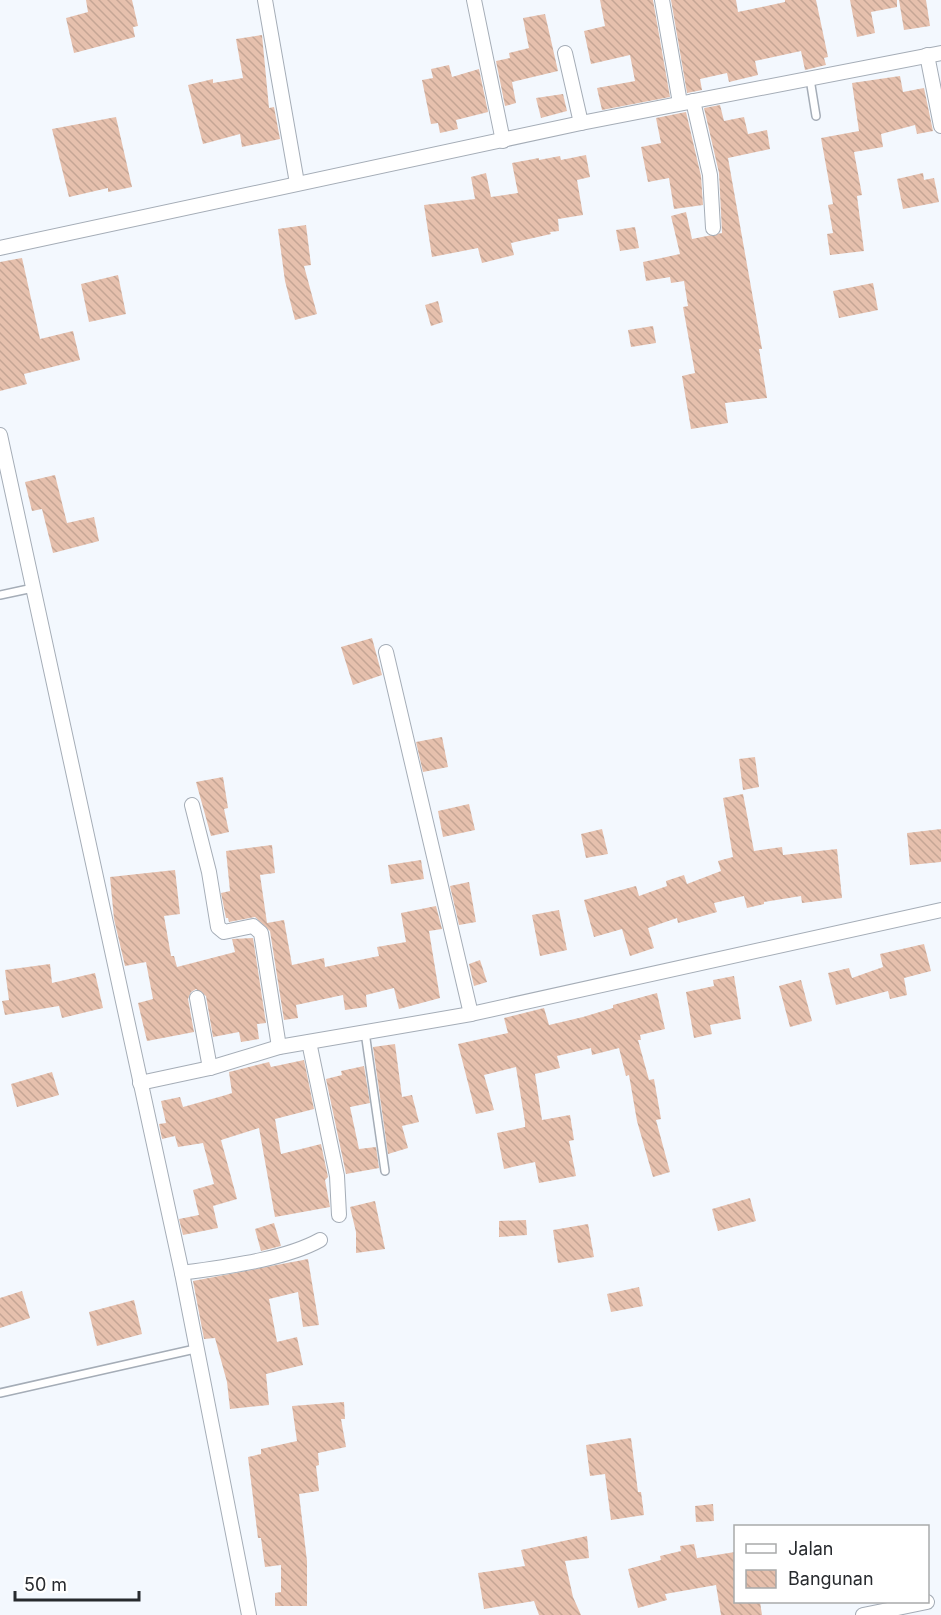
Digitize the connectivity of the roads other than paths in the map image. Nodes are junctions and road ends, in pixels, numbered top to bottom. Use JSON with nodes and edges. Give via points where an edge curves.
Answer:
{"nodes":[{"id":1,"x":265,"y":0,"type":"edge"},
{"id":2,"x":474,"y":0,"type":"edge"},
{"id":3,"x":662,"y":0,"type":"edge"},
{"id":4,"x":565,"y":53,"type":"dead end"},
{"id":5,"x":934,"y":54,"type":"edge"},
{"id":6,"x":810,"y":79,"type":"junction"},
{"id":7,"x":687,"y":102,"type":"junction"},
{"id":8,"x":816,"y":116,"type":"dead end"},
{"id":9,"x":581,"y":123,"type":"junction"},
{"id":10,"x":941,"y":126,"type":"edge"},
{"id":11,"x":503,"y":141,"type":"junction"},
{"id":12,"x":297,"y":183,"type":"junction"},
{"id":13,"x":712,"y":228,"type":"dead end"},
{"id":14,"x":0,"y":248,"type":"edge"},
{"id":15,"x":0,"y":435,"type":"edge"},
{"id":16,"x":33,"y":588,"type":"junction"},
{"id":17,"x":0,"y":595,"type":"edge"},
{"id":18,"x":386,"y":652,"type":"dead end"},
{"id":19,"x":192,"y":805,"type":"dead end"},
{"id":20,"x":941,"y":910,"type":"edge"},
{"id":21,"x":197,"y":998,"type":"dead end"},
{"id":22,"x":471,"y":1014,"type":"junction"},
{"id":23,"x":365,"y":1032,"type":"junction"},
{"id":24,"x":309,"y":1042,"type":"junction"},
{"id":25,"x":279,"y":1047,"type":"junction"},
{"id":26,"x":210,"y":1068,"type":"junction"},
{"id":27,"x":140,"y":1083,"type":"junction"},
{"id":28,"x":386,"y":1171,"type":"dead end"},
{"id":29,"x":339,"y":1215,"type":"dead end"},
{"id":30,"x":320,"y":1240,"type":"dead end"},
{"id":31,"x":182,"y":1274,"type":"junction"},
{"id":32,"x":195,"y":1348,"type":"junction"},
{"id":33,"x":0,"y":1393,"type":"edge"},
{"id":34,"x":918,"y":1603,"type":"edge"},
{"id":35,"x":249,"y":1615,"type":"edge"},
{"id":36,"x":863,"y":1615,"type":"edge"}],
"edges":[{"from":1,"to":12,"type":"street"},
{"from":2,"to":11,"type":"street"},
{"from":3,"to":7,"type":"street"},
{"from":4,"to":9,"type":"street"},
{"from":5,"to":6,"type":"street"},
{"from":5,"to":10,"type":"street"},
{"from":6,"to":7,"type":"street"},
{"from":6,"to":8,"type":"lane"},
{"from":7,"to":9,"type":"street"},
{"from":7,"to":13,"type":"street","via":[[711,175]]},
{"from":9,"to":11,"type":"street"},
{"from":11,"to":12,"type":"street"},
{"from":12,"to":14,"type":"street"},
{"from":15,"to":16,"type":"street"},
{"from":16,"to":17,"type":"lane"},
{"from":16,"to":27,"type":"street"},
{"from":18,"to":22,"type":"street"},
{"from":19,"to":25,"type":"street","via":[[218,927],[224,932],[253,926],[261,933]]},
{"from":20,"to":22,"type":"street"},
{"from":21,"to":26,"type":"street"},
{"from":22,"to":23,"type":"street"},
{"from":23,"to":24,"type":"street"},
{"from":23,"to":28,"type":"lane"},
{"from":24,"to":25,"type":"street"},
{"from":24,"to":29,"type":"street","via":[[337,1176]]},
{"from":25,"to":26,"type":"street"},
{"from":26,"to":27,"type":"street"},
{"from":27,"to":31,"type":"street"},
{"from":30,"to":31,"type":"street","via":[[292,1251]]},
{"from":31,"to":32,"type":"street"},
{"from":32,"to":33,"type":"lane"},
{"from":32,"to":35,"type":"street"},
{"from":34,"to":36,"type":"street"}]}
